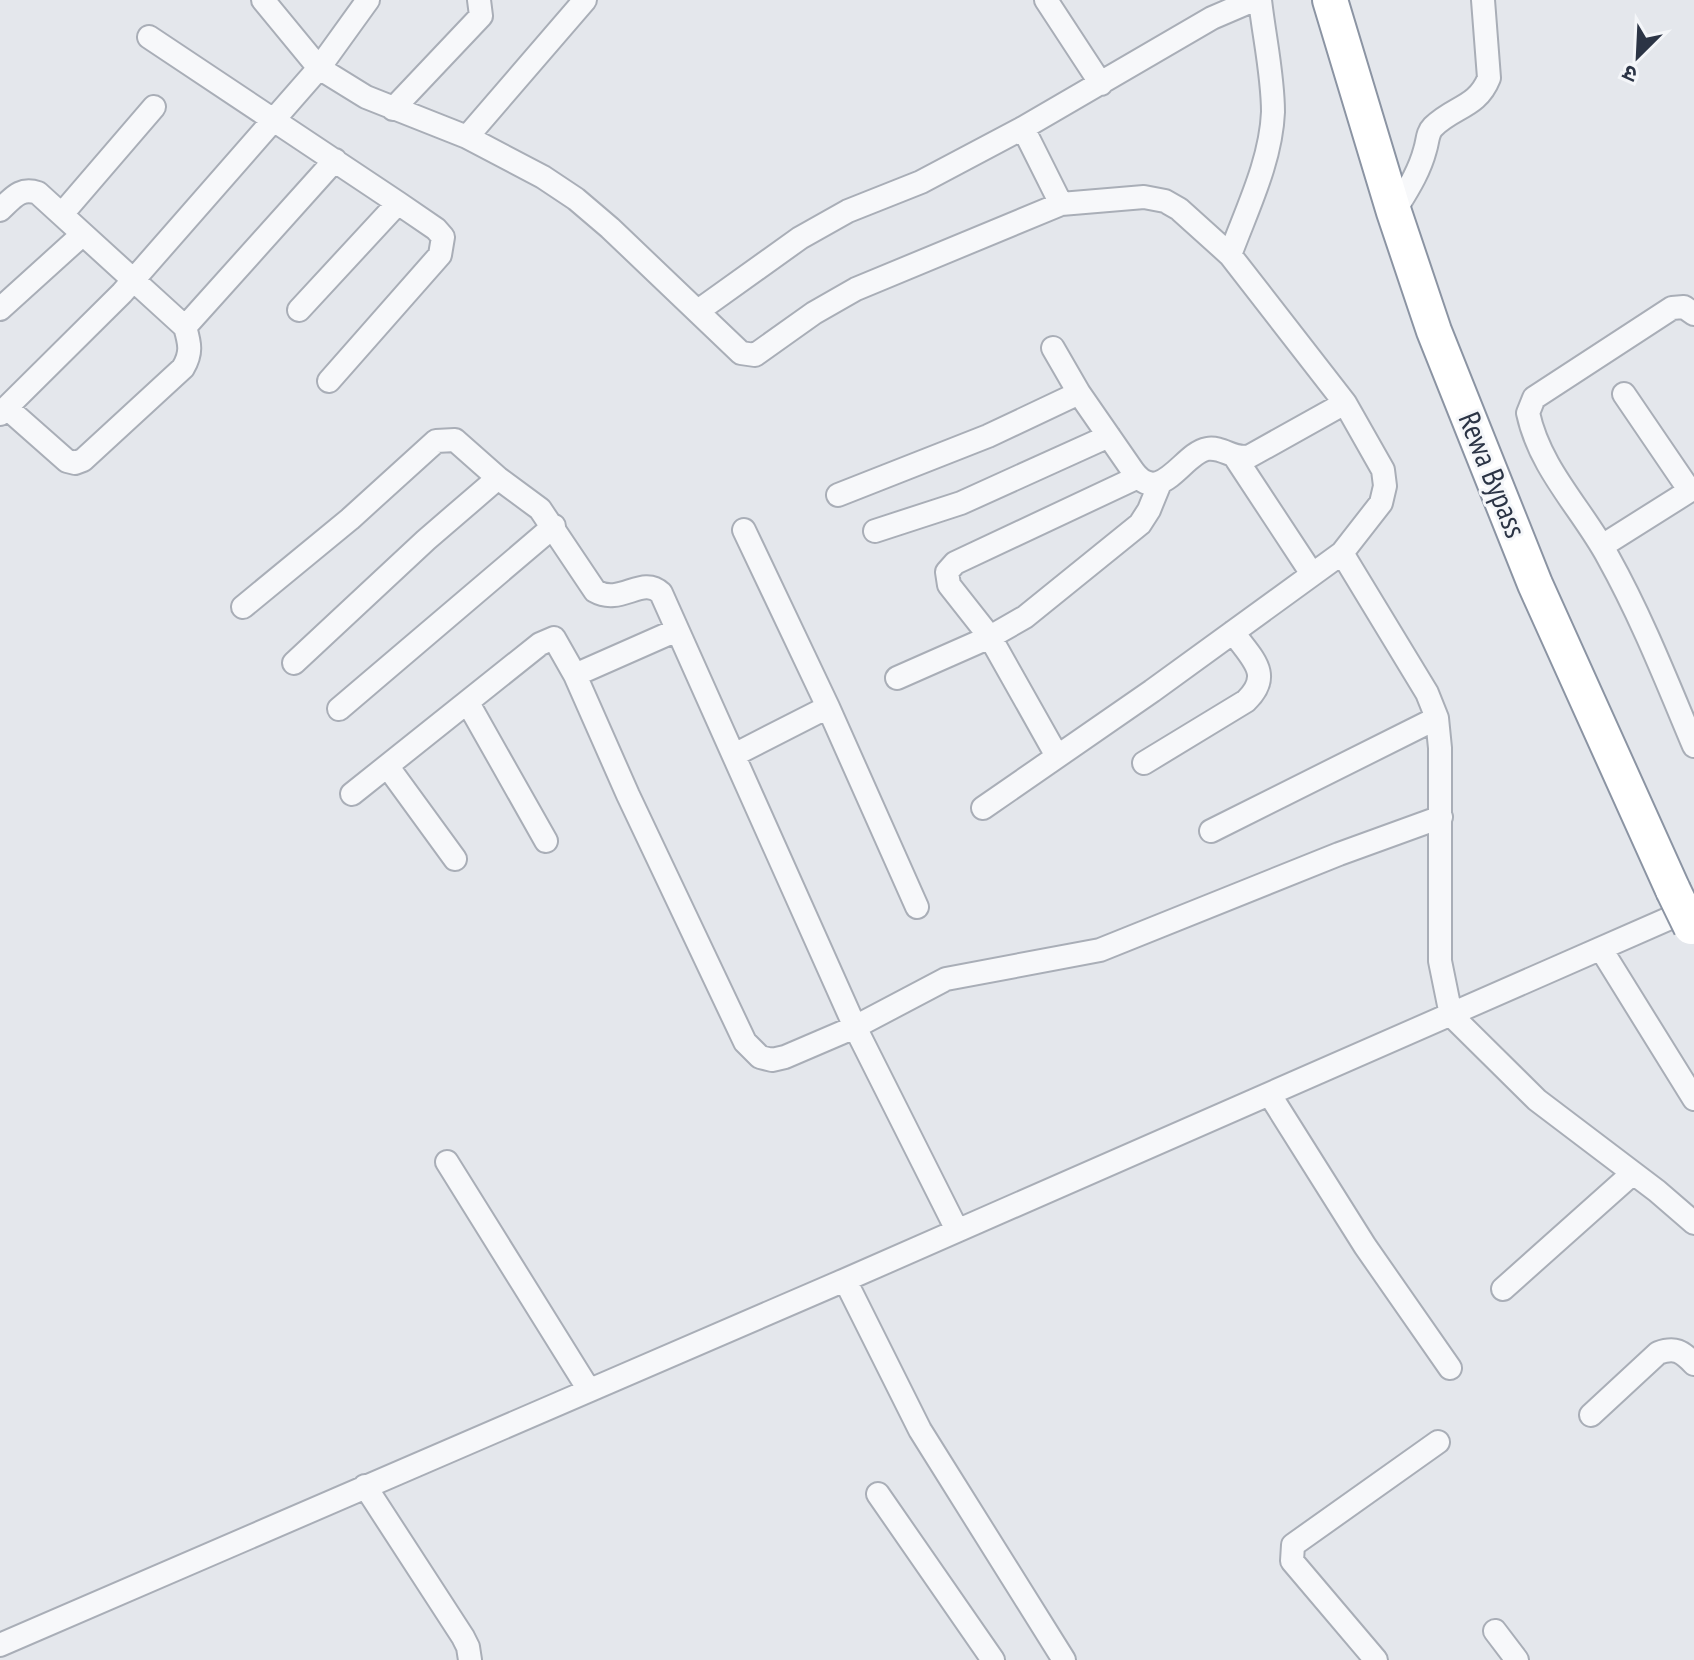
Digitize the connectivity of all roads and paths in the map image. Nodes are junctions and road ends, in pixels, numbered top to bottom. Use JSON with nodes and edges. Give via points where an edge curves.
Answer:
{"nodes":[{"id":1,"x":368,"y":0,"type":"edge"},
{"id":2,"x":479,"y":0,"type":"edge"},
{"id":3,"x":585,"y":0,"type":"edge"},
{"id":4,"x":1046,"y":0,"type":"edge"},
{"id":5,"x":1257,"y":0,"type":"edge"},
{"id":6,"x":1330,"y":0,"type":"edge"},
{"id":7,"x":1483,"y":0,"type":"edge"},
{"id":8,"x":266,"y":1,"type":"edge"},
{"id":9,"x":1207,"y":9,"type":"edge"},
{"id":10,"x":149,"y":37,"type":"dead end"},
{"id":11,"x":319,"y":68,"type":"junction"},
{"id":12,"x":1101,"y":84,"type":"junction"},
{"id":13,"x":154,"y":107,"type":"dead end"},
{"id":14,"x":393,"y":109,"type":"junction"},
{"id":15,"x":274,"y":119,"type":"junction"},
{"id":16,"x":1023,"y":128,"type":"junction"},
{"id":17,"x":467,"y":137,"type":"junction"},
{"id":18,"x":335,"y":160,"type":"junction"},
{"id":19,"x":398,"y":203,"type":"junction"},
{"id":20,"x":1061,"y":204,"type":"junction"},
{"id":21,"x":0,"y":210,"type":"edge"},
{"id":22,"x":1394,"y":212,"type":"junction"},
{"id":23,"x":62,"y":214,"type":"junction"},
{"id":24,"x":83,"y":234,"type":"junction"},
{"id":25,"x":1230,"y":255,"type":"junction"},
{"id":26,"x":132,"y":281,"type":"junction"},
{"id":27,"x":0,"y":309,"type":"edge"},
{"id":28,"x":299,"y":310,"type":"dead end"},
{"id":29,"x":698,"y":311,"type":"junction"},
{"id":30,"x":1694,"y":314,"type":"edge"},
{"id":31,"x":185,"y":327,"type":"junction"},
{"id":32,"x":1053,"y":348,"type":"dead end"},
{"id":33,"x":329,"y":381,"type":"dead end"},
{"id":34,"x":1079,"y":393,"type":"junction"},
{"id":35,"x":1624,"y":394,"type":"dead end"},
{"id":36,"x":1345,"y":403,"type":"junction"},
{"id":37,"x":4,"y":411,"type":"edge"},
{"id":38,"x":1109,"y":436,"type":"junction"},
{"id":39,"x":1235,"y":457,"type":"junction"},
{"id":40,"x":1138,"y":477,"type":"junction"},
{"id":41,"x":498,"y":478,"type":"junction"},
{"id":42,"x":1160,"y":483,"type":"junction"},
{"id":43,"x":1692,"y":490,"type":"edge"},
{"id":44,"x":838,"y":495,"type":"dead end"},
{"id":45,"x":554,"y":526,"type":"junction"},
{"id":46,"x":744,"y":530,"type":"dead end"},
{"id":47,"x":875,"y":531,"type":"dead end"},
{"id":48,"x":1602,"y":546,"type":"junction"},
{"id":49,"x":1342,"y":553,"type":"junction"},
{"id":50,"x":1312,"y":574,"type":"junction"},
{"id":51,"x":243,"y":607,"type":"dead end"},
{"id":52,"x":677,"y":630,"type":"junction"},
{"id":53,"x":1233,"y":632,"type":"junction"},
{"id":54,"x":990,"y":637,"type":"junction"},
{"id":55,"x":294,"y":663,"type":"dead end"},
{"id":56,"x":575,"y":675,"type":"junction"},
{"id":57,"x":897,"y":678,"type":"dead end"},
{"id":58,"x":468,"y":703,"type":"junction"},
{"id":59,"x":828,"y":707,"type":"junction"},
{"id":60,"x":339,"y":709,"type":"dead end"},
{"id":61,"x":1437,"y":718,"type":"junction"},
{"id":62,"x":1694,"y":746,"type":"edge"},
{"id":63,"x":734,"y":755,"type":"junction"},
{"id":64,"x":1057,"y":756,"type":"junction"},
{"id":65,"x":1144,"y":763,"type":"dead end"},
{"id":66,"x":388,"y":767,"type":"junction"},
{"id":67,"x":352,"y":794,"type":"dead end"},
{"id":68,"x":983,"y":808,"type":"dead end"},
{"id":69,"x":1441,"y":817,"type":"junction"},
{"id":70,"x":1211,"y":831,"type":"dead end"},
{"id":71,"x":546,"y":841,"type":"dead end"},
{"id":72,"x":455,"y":859,"type":"dead end"},
{"id":73,"x":917,"y":907,"type":"dead end"},
{"id":74,"x":1688,"y":915,"type":"edge"},
{"id":75,"x":1601,"y":949,"type":"junction"},
{"id":76,"x":1451,"y":1015,"type":"junction"},
{"id":77,"x":855,"y":1027,"type":"junction"},
{"id":78,"x":1270,"y":1095,"type":"junction"},
{"id":79,"x":1694,"y":1099,"type":"edge"},
{"id":80,"x":447,"y":1162,"type":"dead end"},
{"id":81,"x":1633,"y":1173,"type":"junction"},
{"id":82,"x":1694,"y":1223,"type":"edge"},
{"id":83,"x":957,"y":1230,"type":"junction"},
{"id":84,"x":845,"y":1280,"type":"junction"},
{"id":85,"x":1503,"y":1289,"type":"dead end"},
{"id":86,"x":1694,"y":1364,"type":"edge"},
{"id":87,"x":1450,"y":1368,"type":"dead end"},
{"id":88,"x":589,"y":1390,"type":"junction"},
{"id":89,"x":1591,"y":1415,"type":"dead end"},
{"id":90,"x":1438,"y":1442,"type":"dead end"},
{"id":91,"x":365,"y":1486,"type":"junction"},
{"id":92,"x":878,"y":1494,"type":"dead end"},
{"id":93,"x":1495,"y":1631,"type":"dead end"},
{"id":94,"x":0,"y":1645,"type":"edge"},
{"id":95,"x":470,"y":1660,"type":"edge"},
{"id":96,"x":993,"y":1660,"type":"edge"},
{"id":97,"x":1064,"y":1660,"type":"edge"},
{"id":98,"x":1376,"y":1660,"type":"edge"},
{"id":99,"x":1517,"y":1660,"type":"edge"}],
"edges":[{"from":1,"to":11,"type":"street"},
{"from":2,"to":14,"type":"street","via":[[481,16]]},
{"from":3,"to":17,"type":"street"},
{"from":4,"to":12,"type":"street"},
{"from":5,"to":9,"type":"street"},
{"from":5,"to":25,"type":"street","via":[[1273,109],[1271,134]]},
{"from":6,"to":22,"type":"highway","name":"Rewa Bypass"},
{"from":7,"to":22,"type":"street","via":[[1486,86],[1428,134],[1419,172]]},
{"from":8,"to":11,"type":"street"},
{"from":9,"to":12,"type":"street"},
{"from":10,"to":15,"type":"street"},
{"from":11,"to":14,"type":"street"},
{"from":11,"to":15,"type":"street"},
{"from":12,"to":16,"type":"street"},
{"from":13,"to":23,"type":"street"},
{"from":14,"to":17,"type":"street"},
{"from":15,"to":18,"type":"street"},
{"from":15,"to":26,"type":"street"},
{"from":16,"to":20,"type":"street"},
{"from":16,"to":29,"type":"street","via":[[800,238]]},
{"from":17,"to":29,"type":"street","via":[[576,199]]},
{"from":18,"to":19,"type":"street"},
{"from":18,"to":31,"type":"street"},
{"from":19,"to":28,"type":"street"},
{"from":19,"to":33,"type":"street","via":[[443,237],[440,255]]},
{"from":20,"to":25,"type":"street","via":[[1144,197],[1165,201]]},
{"from":20,"to":29,"type":"street","via":[[856,289],[755,355],[741,353]]},
{"from":21,"to":23,"type":"street","via":[[18,192],[28,190]]},
{"from":22,"to":74,"type":"highway","name":"Rewa Bypass","via":[[1434,331],[1535,584]]},
{"from":23,"to":24,"type":"street"},
{"from":24,"to":26,"type":"street"},
{"from":24,"to":27,"type":"street"},
{"from":25,"to":36,"type":"street"},
{"from":26,"to":31,"type":"street"},
{"from":26,"to":37,"type":"street"},
{"from":30,"to":48,"type":"street","via":[[1684,307],[1672,308],[1530,404],[1529,419],[1562,491]]},
{"from":31,"to":37,"type":"street","via":[[190,357],[183,368],[83,460],[67,461]]},
{"from":32,"to":34,"type":"street"},
{"from":34,"to":38,"type":"street"},
{"from":34,"to":44,"type":"street","via":[[974,442]]},
{"from":35,"to":43,"type":"street"},
{"from":36,"to":39,"type":"street","via":[[1250,456]]},
{"from":36,"to":49,"type":"street","via":[[1383,470],[1385,486],[1381,503]]},
{"from":38,"to":40,"type":"street"},
{"from":38,"to":47,"type":"street","via":[[961,503]]},
{"from":39,"to":42,"type":"street","via":[[1202,450]]},
{"from":39,"to":50,"type":"street"},
{"from":40,"to":42,"type":"street"},
{"from":40,"to":54,"type":"street","via":[[955,563],[947,572],[949,585]]},
{"from":41,"to":45,"type":"street"},
{"from":41,"to":51,"type":"street","via":[[455,440],[436,441]]},
{"from":41,"to":55,"type":"street"},
{"from":42,"to":54,"type":"street","via":[[1140,524],[1120,543],[1025,617]]},
{"from":43,"to":48,"type":"street"},
{"from":45,"to":52,"type":"street","via":[[595,591],[615,597],[652,586],[661,593]]},
{"from":45,"to":60,"type":"street"},
{"from":46,"to":59,"type":"street"},
{"from":48,"to":62,"type":"street","via":[[1631,597]]},
{"from":49,"to":50,"type":"street"},
{"from":49,"to":61,"type":"street"},
{"from":50,"to":53,"type":"street"},
{"from":52,"to":56,"type":"street"},
{"from":52,"to":63,"type":"street"},
{"from":53,"to":64,"type":"street"},
{"from":53,"to":65,"type":"street","via":[[1257,666],[1258,689]]},
{"from":54,"to":57,"type":"street"},
{"from":54,"to":64,"type":"street"},
{"from":56,"to":58,"type":"street","via":[[558,640],[551,637]]},
{"from":56,"to":77,"type":"street","via":[[752,1051],[772,1060],[785,1057]]},
{"from":58,"to":66,"type":"street"},
{"from":58,"to":71,"type":"street"},
{"from":59,"to":63,"type":"street"},
{"from":59,"to":73,"type":"street"},
{"from":61,"to":69,"type":"street"},
{"from":61,"to":70,"type":"street"},
{"from":63,"to":77,"type":"street"},
{"from":64,"to":68,"type":"street"},
{"from":66,"to":67,"type":"street"},
{"from":66,"to":72,"type":"street"},
{"from":69,"to":76,"type":"street","via":[[1440,961]]},
{"from":69,"to":77,"type":"street","via":[[1100,950],[946,979]]},
{"from":74,"to":75,"type":"street"},
{"from":75,"to":76,"type":"street"},
{"from":75,"to":79,"type":"street"},
{"from":76,"to":78,"type":"street"},
{"from":76,"to":81,"type":"street","via":[[1537,1100]]},
{"from":77,"to":83,"type":"street"},
{"from":78,"to":83,"type":"street"},
{"from":78,"to":87,"type":"street"},
{"from":80,"to":88,"type":"street"},
{"from":81,"to":82,"type":"street"},
{"from":81,"to":85,"type":"street"},
{"from":83,"to":84,"type":"street"},
{"from":84,"to":88,"type":"street"},
{"from":84,"to":97,"type":"street","via":[[920,1430]]},
{"from":86,"to":89,"type":"street","via":[[1682,1351],[1658,1353]]},
{"from":88,"to":91,"type":"street"},
{"from":90,"to":98,"type":"street","via":[[1293,1545],[1292,1561]]},
{"from":91,"to":94,"type":"street"},
{"from":91,"to":95,"type":"street","via":[[463,1637]]},
{"from":92,"to":96,"type":"street"},
{"from":93,"to":99,"type":"street"}]}
